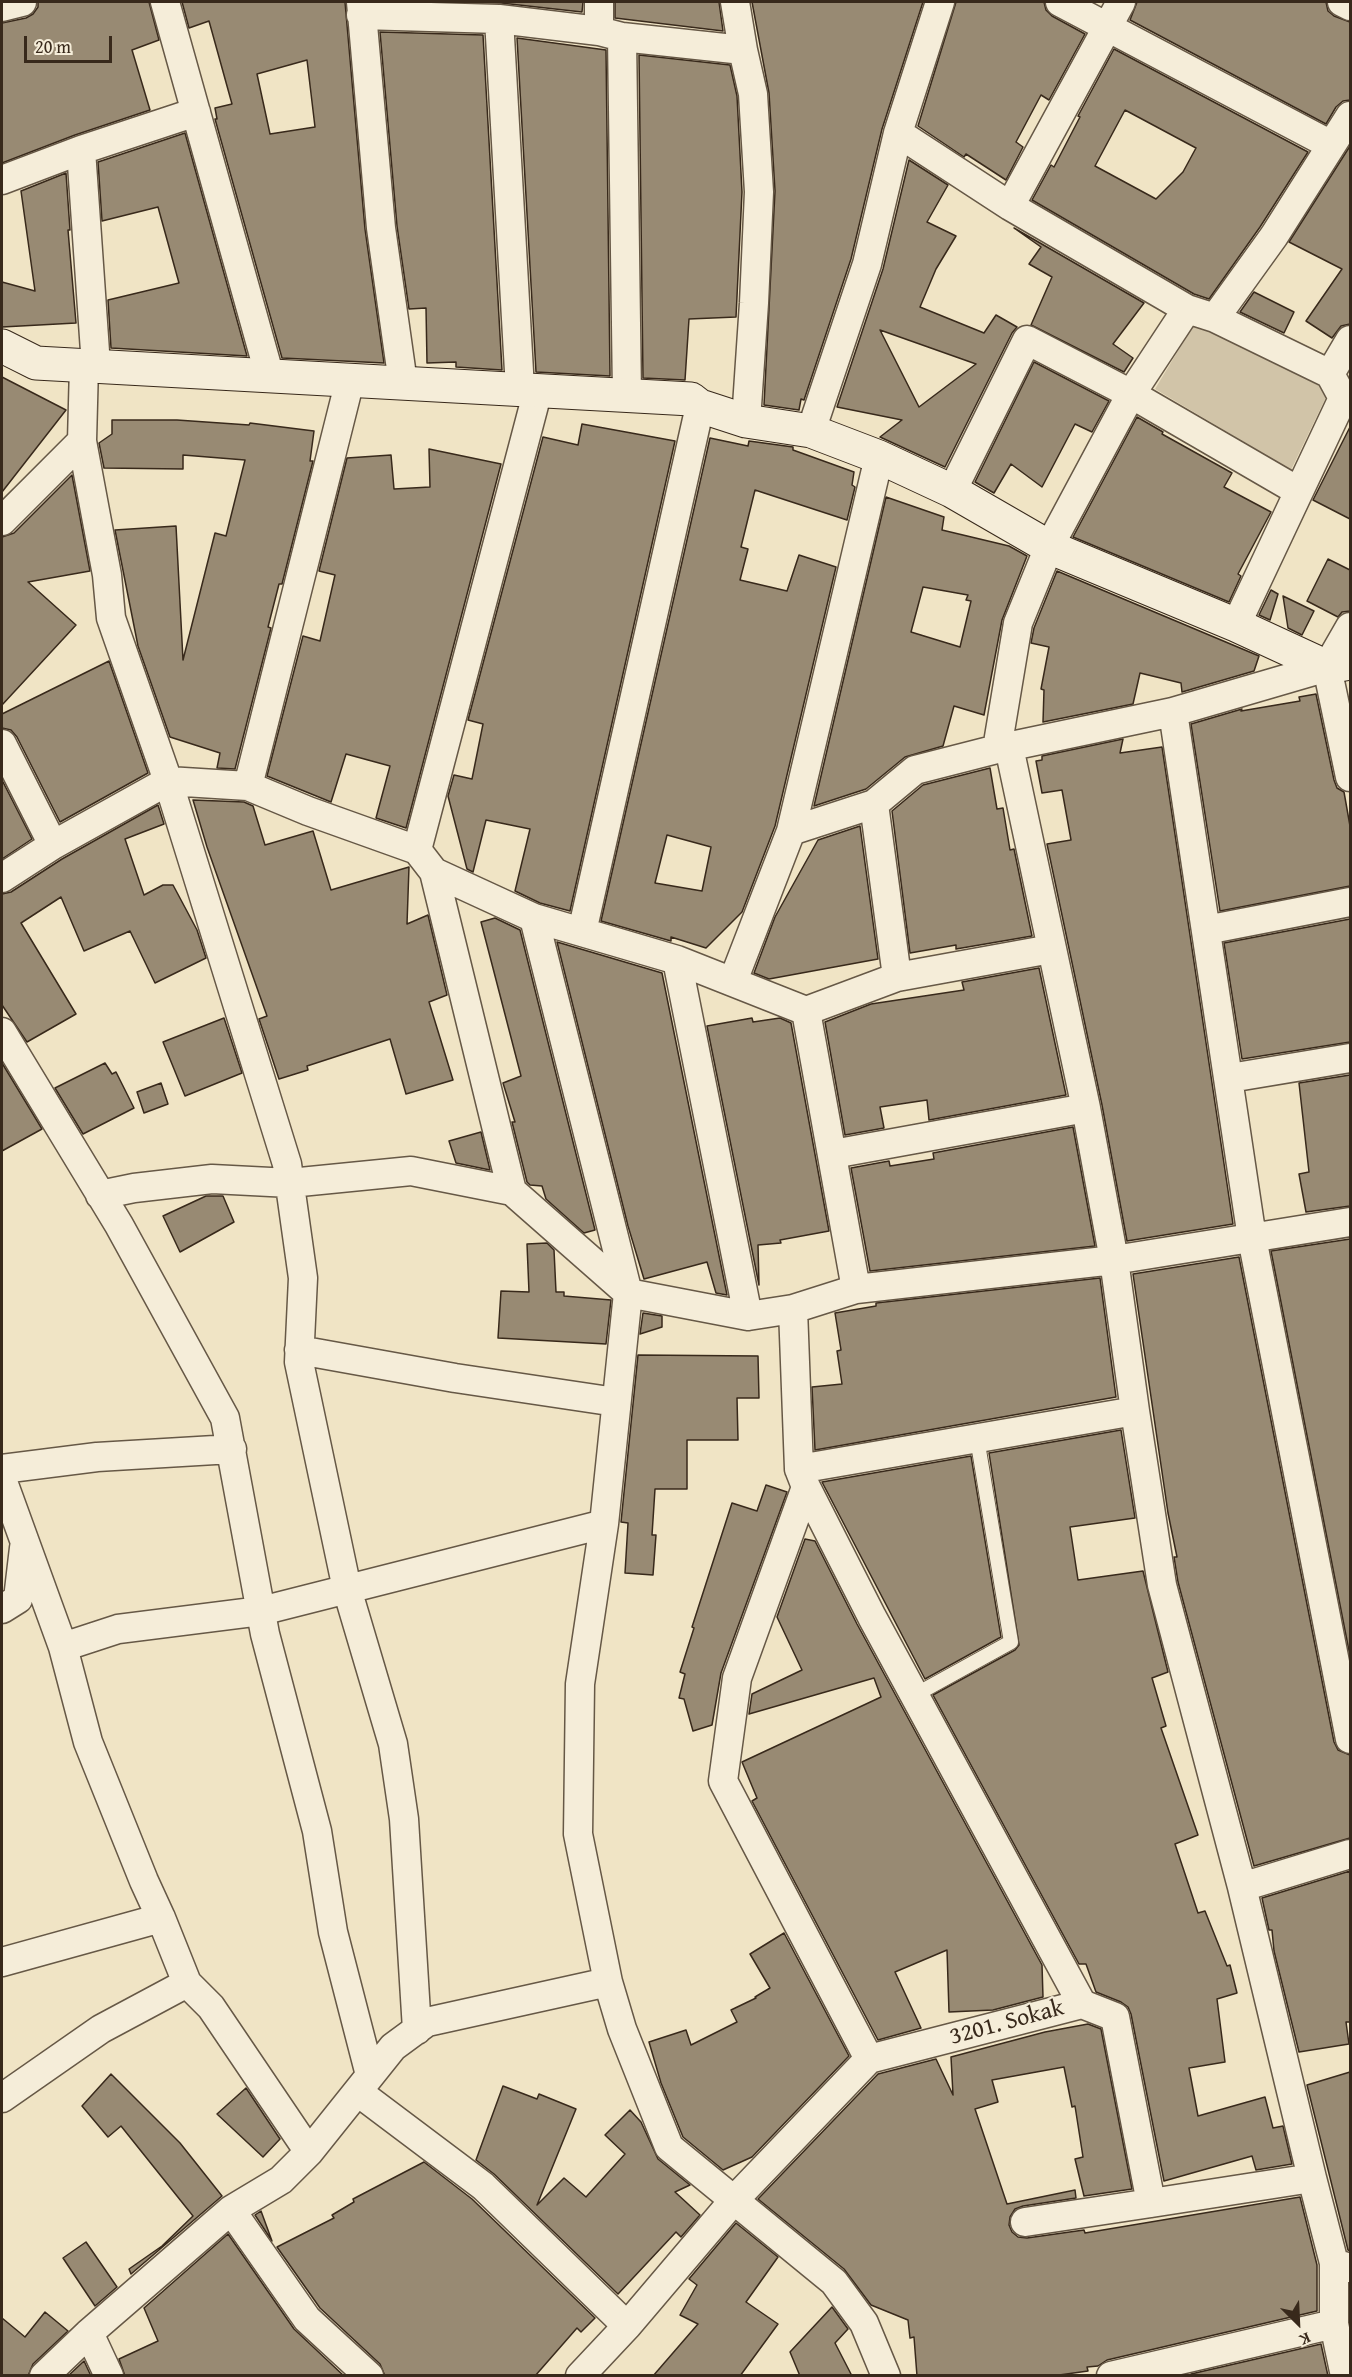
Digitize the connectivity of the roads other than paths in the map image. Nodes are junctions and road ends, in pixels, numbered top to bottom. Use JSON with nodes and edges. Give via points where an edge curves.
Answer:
{"nodes":[{"id":1,"x":22,"y":2,"type":"edge"},
{"id":2,"x":165,"y":2,"type":"edge"},
{"id":3,"x":599,"y":2,"type":"edge"},
{"id":4,"x":735,"y":2,"type":"edge"},
{"id":5,"x":940,"y":2,"type":"edge"},
{"id":6,"x":1060,"y":2,"type":"edge"},
{"id":7,"x":1121,"y":2,"type":"edge"},
{"id":8,"x":1342,"y":2,"type":"edge"},
{"id":9,"x":1350,"y":6,"type":"edge"},
{"id":10,"x":2,"y":7,"type":"edge"},
{"id":11,"x":361,"y":8,"type":"edge"},
{"id":12,"x":499,"y":19,"type":"junction"},
{"id":13,"x":1107,"y":26,"type":"junction"},
{"id":14,"x":611,"y":34,"type":"junction"},
{"id":15,"x":743,"y":50,"type":"junction"},
{"id":16,"x":196,"y":112,"type":"junction"},
{"id":17,"x":1350,"y":116,"type":"edge"},
{"id":18,"x":898,"y":134,"type":"junction"},
{"id":19,"x":1330,"y":145,"type":"junction"},
{"id":20,"x":81,"y":150,"type":"junction"},
{"id":21,"x":2,"y":180,"type":"edge"},
{"id":22,"x":1010,"y":206,"type":"junction"},
{"id":23,"x":1187,"y":309,"type":"junction"},
{"id":24,"x":1215,"y":318,"type":"junction"},
{"id":25,"x":1350,"y":340,"type":"edge"},
{"id":26,"x":2,"y":346,"type":"edge"},
{"id":27,"x":90,"y":366,"type":"junction"},
{"id":28,"x":270,"y":377,"type":"junction"},
{"id":29,"x":350,"y":380,"type":"junction"},
{"id":30,"x":403,"y":383,"type":"junction"},
{"id":31,"x":529,"y":390,"type":"junction"},
{"id":32,"x":1341,"y":392,"type":"edge"},
{"id":33,"x":1131,"y":394,"type":"junction"},
{"id":34,"x":627,"y":395,"type":"junction"},
{"id":35,"x":700,"y":405,"type":"junction"},
{"id":36,"x":746,"y":422,"type":"junction"},
{"id":37,"x":811,"y":431,"type":"junction"},
{"id":38,"x":82,"y":441,"type":"junction"},
{"id":39,"x":879,"y":457,"type":"junction"},
{"id":40,"x":1298,"y":490,"type":"junction"},
{"id":41,"x":952,"y":491,"type":"junction"},
{"id":42,"x":2,"y":521,"type":"edge"},
{"id":43,"x":1049,"y":547,"type":"junction"},
{"id":44,"x":1236,"y":625,"type":"junction"},
{"id":45,"x":1350,"y":627,"type":"edge"},
{"id":46,"x":1339,"y":665,"type":"edge"},
{"id":47,"x":1173,"y":712,"type":"junction"},
{"id":48,"x":2,"y":744,"type":"edge"},
{"id":49,"x":1003,"y":748,"type":"junction"},
{"id":50,"x":1350,"y":777,"type":"edge"},
{"id":51,"x":168,"y":781,"type":"junction"},
{"id":52,"x":248,"y":786,"type":"junction"},
{"id":53,"x":874,"y":804,"type":"junction"},
{"id":54,"x":791,"y":831,"type":"junction"},
{"id":55,"x":53,"y":844,"type":"junction"},
{"id":56,"x":426,"y":861,"type":"junction"},
{"id":57,"x":2,"y":878,"type":"edge"},
{"id":58,"x":1350,"y":903,"type":"edge"},
{"id":59,"x":534,"y":918,"type":"junction"},
{"id":60,"x":1206,"y":930,"type":"junction"},
{"id":61,"x":582,"y":932,"type":"junction"},
{"id":62,"x":1051,"y":949,"type":"junction"},
{"id":63,"x":678,"y":960,"type":"junction"},
{"id":64,"x":897,"y":977,"type":"junction"},
{"id":65,"x":733,"y":981,"type":"junction"},
{"id":66,"x":806,"y":1011,"type":"junction"},
{"id":67,"x":2,"y":1032,"type":"edge"},
{"id":68,"x":1350,"y":1058,"type":"edge"},
{"id":69,"x":1230,"y":1078,"type":"junction"},
{"id":70,"x":1086,"y":1108,"type":"junction"},
{"id":71,"x":833,"y":1154,"type":"junction"},
{"id":72,"x":290,"y":1183,"type":"junction"},
{"id":73,"x":512,"y":1191,"type":"junction"},
{"id":74,"x":100,"y":1195,"type":"junction"},
{"id":75,"x":1350,"y":1222,"type":"edge"},
{"id":76,"x":1252,"y":1238,"type":"junction"},
{"id":77,"x":1114,"y":1260,"type":"junction"},
{"id":78,"x":856,"y":1289,"type":"junction"},
{"id":79,"x":628,"y":1293,"type":"junction"},
{"id":80,"x":793,"y":1309,"type":"junction"},
{"id":81,"x":748,"y":1316,"type":"junction"},
{"id":82,"x":299,"y":1350,"type":"junction"},
{"id":83,"x":616,"y":1402,"type":"junction"},
{"id":84,"x":1135,"y":1412,"type":"junction"},
{"id":85,"x":977,"y":1438,"type":"junction"},
{"id":86,"x":232,"y":1449,"type":"junction"},
{"id":87,"x":2,"y":1469,"type":"edge"},
{"id":88,"x":803,"y":1478,"type":"junction"},
{"id":89,"x":2,"y":1479,"type":"edge"},
{"id":90,"x":603,"y":1524,"type":"junction"},
{"id":91,"x":25,"y":1541,"type":"junction"},
{"id":92,"x":347,"y":1589,"type":"junction"},
{"id":93,"x":2,"y":1609,"type":"edge"},
{"id":94,"x":261,"y":1611,"type":"junction"},
{"id":95,"x":63,"y":1647,"type":"junction"},
{"id":96,"x":915,"y":1695,"type":"junction"},
{"id":97,"x":1350,"y":1739,"type":"edge"},
{"id":98,"x":1350,"y":1854,"type":"edge"},
{"id":99,"x":1242,"y":1887,"type":"junction"},
{"id":100,"x":161,"y":1918,"type":"junction"},
{"id":101,"x":2,"y":1962,"type":"edge"},
{"id":102,"x":608,"y":1982,"type":"junction"},
{"id":103,"x":187,"y":1983,"type":"junction"},
{"id":104,"x":1082,"y":2004,"type":"junction"},
{"id":105,"x":417,"y":2030,"type":"junction"},
{"id":106,"x":869,"y":2059,"type":"junction"},
{"id":107,"x":364,"y":2084,"type":"junction"},
{"id":108,"x":2,"y":2098,"type":"edge"},
{"id":109,"x":309,"y":2152,"type":"junction"},
{"id":110,"x":1312,"y":2178,"type":"junction"},
{"id":111,"x":734,"y":2200,"type":"junction"},
{"id":112,"x":1151,"y":2203,"type":"junction"},
{"id":113,"x":231,"y":2210,"type":"junction"},
{"id":114,"x":1025,"y":2222,"type":"dead end"},
{"id":115,"x":1342,"y":2265,"type":"edge"},
{"id":116,"x":1334,"y":2324,"type":"junction"},
{"id":117,"x":627,"y":2326,"type":"junction"},
{"id":118,"x":89,"y":2333,"type":"junction"},
{"id":119,"x":44,"y":2376,"type":"edge"},
{"id":120,"x":109,"y":2376,"type":"edge"},
{"id":121,"x":369,"y":2376,"type":"edge"},
{"id":122,"x":580,"y":2376,"type":"edge"},
{"id":123,"x":886,"y":2376,"type":"edge"},
{"id":124,"x":1111,"y":2376,"type":"edge"},
{"id":125,"x":1345,"y":2376,"type":"edge"}],
"edges":[{"from":1,"to":10,"type":"street"},
{"from":2,"to":16,"type":"street"},
{"from":3,"to":14,"type":"street"},
{"from":4,"to":15,"type":"street"},
{"from":5,"to":18,"type":"street"},
{"from":6,"to":13,"type":"street"},
{"from":7,"to":13,"type":"street"},
{"from":8,"to":9,"type":"street"},
{"from":11,"to":12,"type":"street"},
{"from":11,"to":30,"type":"street","via":[[381,228]]},
{"from":12,"to":14,"type":"street"},
{"from":12,"to":31,"type":"street"},
{"from":13,"to":19,"type":"street"},
{"from":13,"to":22,"type":"street"},
{"from":14,"to":15,"type":"street"},
{"from":14,"to":34,"type":"street"},
{"from":15,"to":36,"type":"street","via":[[753,94],[759,192]]},
{"from":16,"to":20,"type":"street"},
{"from":16,"to":28,"type":"street"},
{"from":17,"to":19,"type":"street"},
{"from":18,"to":22,"type":"street"},
{"from":18,"to":37,"type":"street","via":[[867,264]]},
{"from":19,"to":24,"type":"street","via":[[1275,236]]},
{"from":20,"to":21,"type":"street"},
{"from":20,"to":27,"type":"street"},
{"from":22,"to":23,"type":"street"},
{"from":23,"to":24,"type":"street"},
{"from":23,"to":33,"type":"street"},
{"from":24,"to":32,"type":"street"},
{"from":25,"to":32,"type":"street"},
{"from":26,"to":27,"type":"main road","via":[[36,363]]},
{"from":27,"to":28,"type":"main road"},
{"from":27,"to":38,"type":"street"},
{"from":28,"to":29,"type":"main road"},
{"from":29,"to":30,"type":"main road"},
{"from":29,"to":52,"type":"street"},
{"from":30,"to":31,"type":"main road"},
{"from":31,"to":34,"type":"main road"},
{"from":31,"to":56,"type":"street"},
{"from":32,"to":40,"type":"street"},
{"from":33,"to":40,"type":"street"},
{"from":33,"to":41,"type":"street","via":[[1027,340]]},
{"from":33,"to":43,"type":"street"},
{"from":34,"to":35,"type":"main road","via":[[691,399]]},
{"from":35,"to":36,"type":"main road"},
{"from":35,"to":61,"type":"street"},
{"from":36,"to":37,"type":"main road"},
{"from":37,"to":39,"type":"main road"},
{"from":38,"to":42,"type":"street"},
{"from":38,"to":51,"type":"street","via":[[107,575],[111,618]]},
{"from":39,"to":41,"type":"main road"},
{"from":39,"to":54,"type":"street"},
{"from":40,"to":44,"type":"street"},
{"from":41,"to":43,"type":"main road"},
{"from":43,"to":44,"type":"main road"},
{"from":43,"to":49,"type":"street","via":[[1018,623]]},
{"from":44,"to":46,"type":"main road"},
{"from":45,"to":46,"type":"street"},
{"from":46,"to":47,"type":"street"},
{"from":46,"to":50,"type":"street"},
{"from":47,"to":49,"type":"street"},
{"from":47,"to":60,"type":"street"},
{"from":48,"to":55,"type":"street"},
{"from":49,"to":53,"type":"street","via":[[915,770]]},
{"from":49,"to":62,"type":"street"},
{"from":51,"to":52,"type":"street"},
{"from":51,"to":55,"type":"street"},
{"from":51,"to":72,"type":"street"},
{"from":52,"to":56,"type":"street"},
{"from":53,"to":54,"type":"street"},
{"from":53,"to":64,"type":"street"},
{"from":54,"to":65,"type":"street"},
{"from":55,"to":57,"type":"street"},
{"from":56,"to":59,"type":"street"},
{"from":56,"to":73,"type":"street"},
{"from":58,"to":60,"type":"street"},
{"from":59,"to":61,"type":"street"},
{"from":59,"to":79,"type":"street"},
{"from":60,"to":69,"type":"street"},
{"from":61,"to":63,"type":"street"},
{"from":62,"to":64,"type":"street"},
{"from":62,"to":70,"type":"street"},
{"from":63,"to":65,"type":"street"},
{"from":63,"to":81,"type":"street"},
{"from":64,"to":66,"type":"street"},
{"from":65,"to":66,"type":"street"},
{"from":66,"to":71,"type":"street"},
{"from":67,"to":74,"type":"street"},
{"from":68,"to":69,"type":"street"},
{"from":69,"to":76,"type":"street"},
{"from":70,"to":71,"type":"street"},
{"from":70,"to":77,"type":"street"},
{"from":71,"to":78,"type":"street"},
{"from":72,"to":73,"type":"street","via":[[411,1170]]},
{"from":72,"to":74,"type":"street","via":[[212,1179]]},
{"from":72,"to":82,"type":"street","via":[[303,1278]]},
{"from":73,"to":79,"type":"street"},
{"from":74,"to":86,"type":"street","via":[[225,1418]]},
{"from":75,"to":76,"type":"street"},
{"from":76,"to":77,"type":"street"},
{"from":76,"to":97,"type":"street"},
{"from":77,"to":78,"type":"street"},
{"from":77,"to":84,"type":"street"},
{"from":78,"to":80,"type":"street"},
{"from":79,"to":81,"type":"street"},
{"from":79,"to":83,"type":"street"},
{"from":80,"to":81,"type":"street"},
{"from":80,"to":88,"type":"street"},
{"from":82,"to":83,"type":"street"},
{"from":82,"to":92,"type":"street"},
{"from":83,"to":90,"type":"street"},
{"from":84,"to":85,"type":"street"},
{"from":84,"to":99,"type":"street","via":[[1162,1585]]},
{"from":85,"to":88,"type":"street"},
{"from":85,"to":96,"type":"lane","via":[[1011,1642]]},
{"from":86,"to":87,"type":"street","via":[[98,1457]]},
{"from":86,"to":94,"type":"street"},
{"from":88,"to":96,"type":"street"},
{"from":88,"to":106,"type":"street","via":[[737,1678],[723,1781]]},
{"from":89,"to":91,"type":"street"},
{"from":90,"to":92,"type":"street"},
{"from":90,"to":102,"type":"street","via":[[580,1684],[578,1834]]},
{"from":91,"to":93,"type":"street","via":[[18,1599]]},
{"from":91,"to":95,"type":"street"},
{"from":92,"to":94,"type":"street"},
{"from":92,"to":105,"type":"street","via":[[393,1744],[404,1819]]},
{"from":94,"to":95,"type":"street","via":[[118,1629]]},
{"from":94,"to":107,"type":"street","via":[[317,1831]]},
{"from":95,"to":100,"type":"street","via":[[88,1742]]},
{"from":96,"to":104,"type":"street"},
{"from":98,"to":99,"type":"street"},
{"from":99,"to":110,"type":"street"},
{"from":100,"to":101,"type":"street"},
{"from":100,"to":103,"type":"street"},
{"from":102,"to":105,"type":"street","via":[[428,2022]]},
{"from":102,"to":111,"type":"street","via":[[622,2029],[669,2147]]},
{"from":103,"to":108,"type":"street","via":[[101,2029]]},
{"from":103,"to":109,"type":"street","via":[[211,2007]]},
{"from":104,"to":106,"type":"street","name":"3201. Sokak"},
{"from":104,"to":112,"type":"street","name":"3201. Sokak","via":[[1115,2017]]},
{"from":105,"to":107,"type":"street","via":[[393,2047]]},
{"from":106,"to":111,"type":"street"},
{"from":107,"to":109,"type":"street"},
{"from":107,"to":117,"type":"street","via":[[483,2186]]},
{"from":109,"to":113,"type":"street","via":[[281,2180]]},
{"from":110,"to":112,"type":"street"},
{"from":110,"to":115,"type":"street"},
{"from":111,"to":117,"type":"street"},
{"from":111,"to":123,"type":"street","via":[[834,2283],[864,2323]]},
{"from":112,"to":114,"type":"street"},
{"from":113,"to":118,"type":"street"},
{"from":113,"to":121,"type":"street","via":[[307,2319]]},
{"from":115,"to":116,"type":"street"},
{"from":116,"to":124,"type":"street"},
{"from":116,"to":125,"type":"street"},
{"from":117,"to":122,"type":"street"},
{"from":118,"to":119,"type":"street"},
{"from":118,"to":120,"type":"street"}]}
